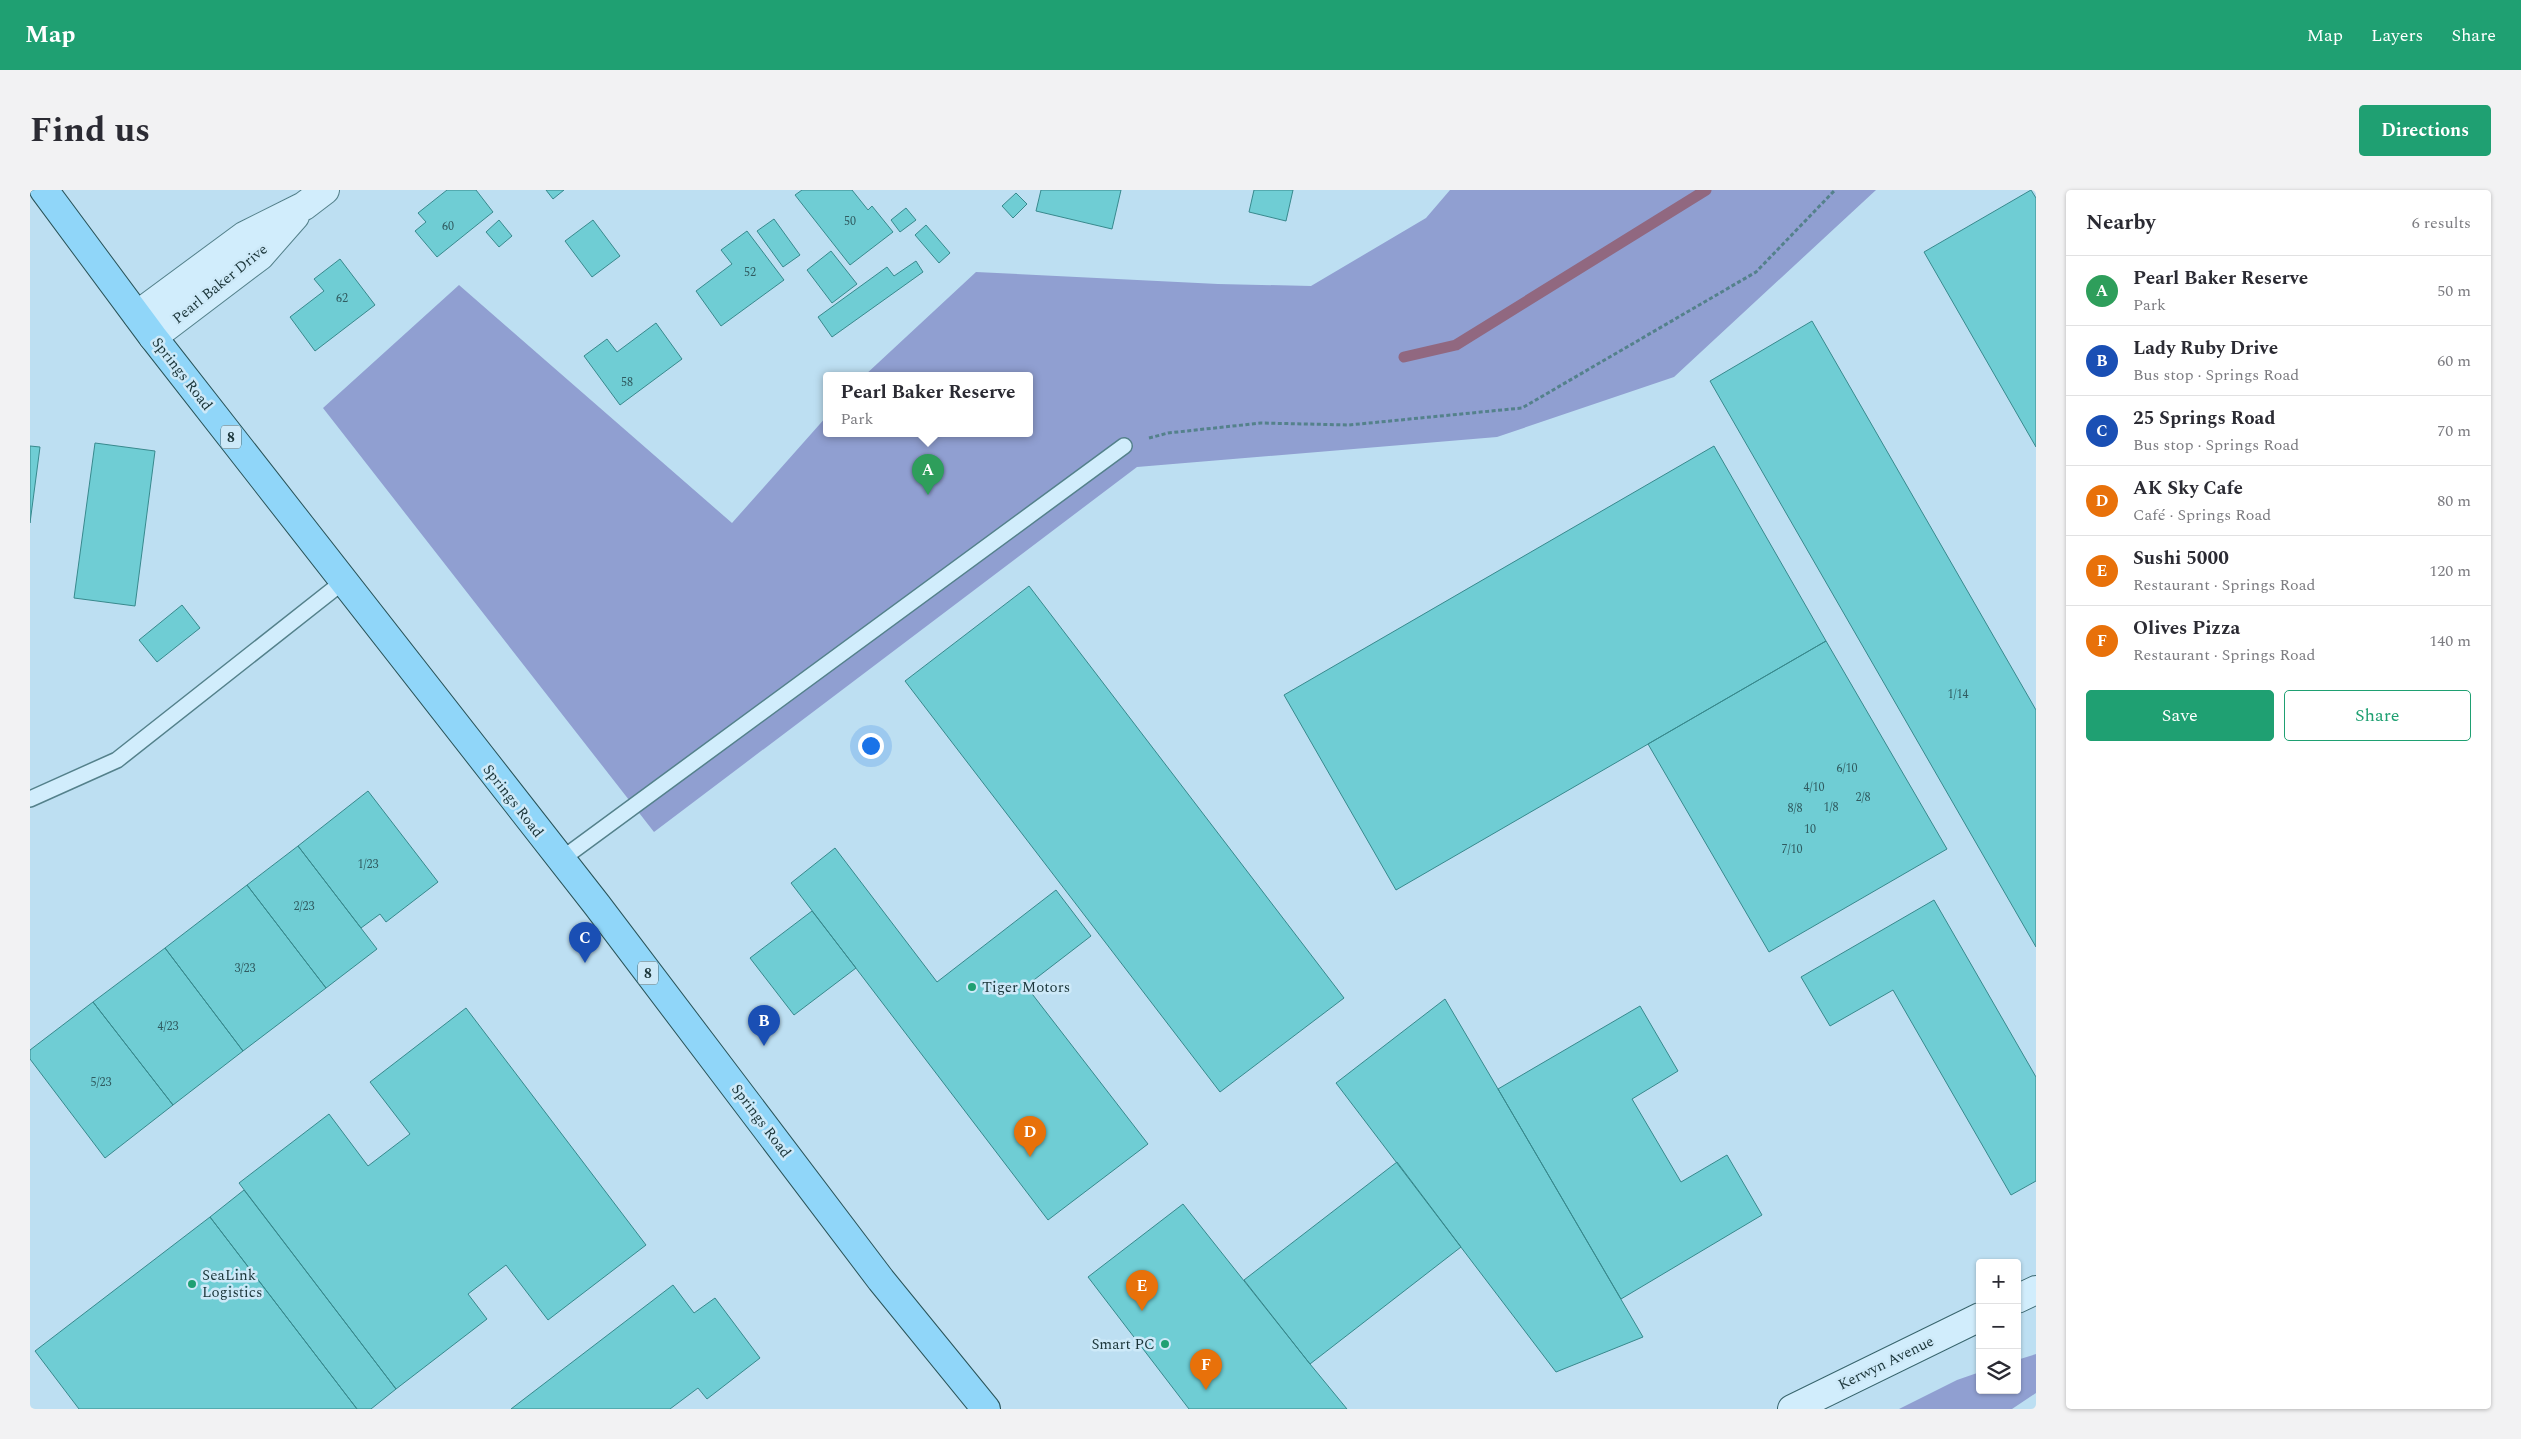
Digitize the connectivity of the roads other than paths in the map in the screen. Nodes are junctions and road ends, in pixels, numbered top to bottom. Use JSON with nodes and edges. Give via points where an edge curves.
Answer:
{"nodes":[{"id":1,"x":44,"y":190,"type":"edge"},
{"id":2,"x":314,"y":198,"type":"edge"},
{"id":3,"x":137,"y":315,"type":"junction"},
{"id":4,"x":153,"y":337,"type":"junction"},
{"id":5,"x":1124,"y":446,"type":"road end"},
{"id":6,"x":344,"y":581,"type":"junction"},
{"id":7,"x":30,"y":799,"type":"edge"},
{"id":8,"x":559,"y":861,"type":"junction"},
{"id":9,"x":2036,"y":1290,"type":"edge"},
{"id":10,"x":2021,"y":1297,"type":"edge"},
{"id":11,"x":1976,"y":1319,"type":"edge"},
{"id":12,"x":986,"y":1409,"type":"edge"},
{"id":13,"x":1792,"y":1409,"type":"edge"}],
"edges":[{"from":1,"to":3,"type":"main road","name":"Springs Road","number":"8"},
{"from":2,"to":3,"type":"street","name":"Pearl Baker Drive","via":[[244,236]]},
{"from":2,"to":4,"type":"street","name":"Pearl Baker Drive","via":[[260,256]]},
{"from":3,"to":4,"type":"main road","name":"Springs Road","number":"8"},
{"from":4,"to":6,"type":"main road","name":"Springs Road","number":"8"},
{"from":5,"to":8,"type":"lane"},
{"from":6,"to":7,"type":"lane","via":[[117,760]]},
{"from":6,"to":8,"type":"main road","name":"Springs Road","number":"8"},
{"from":8,"to":12,"type":"main road","name":"Springs Road","number":"8","via":[[597,906],[881,1280]]},
{"from":9,"to":10,"type":"street"},
{"from":11,"to":13,"type":"street","name":"Kerwyn Avenue"}]}
